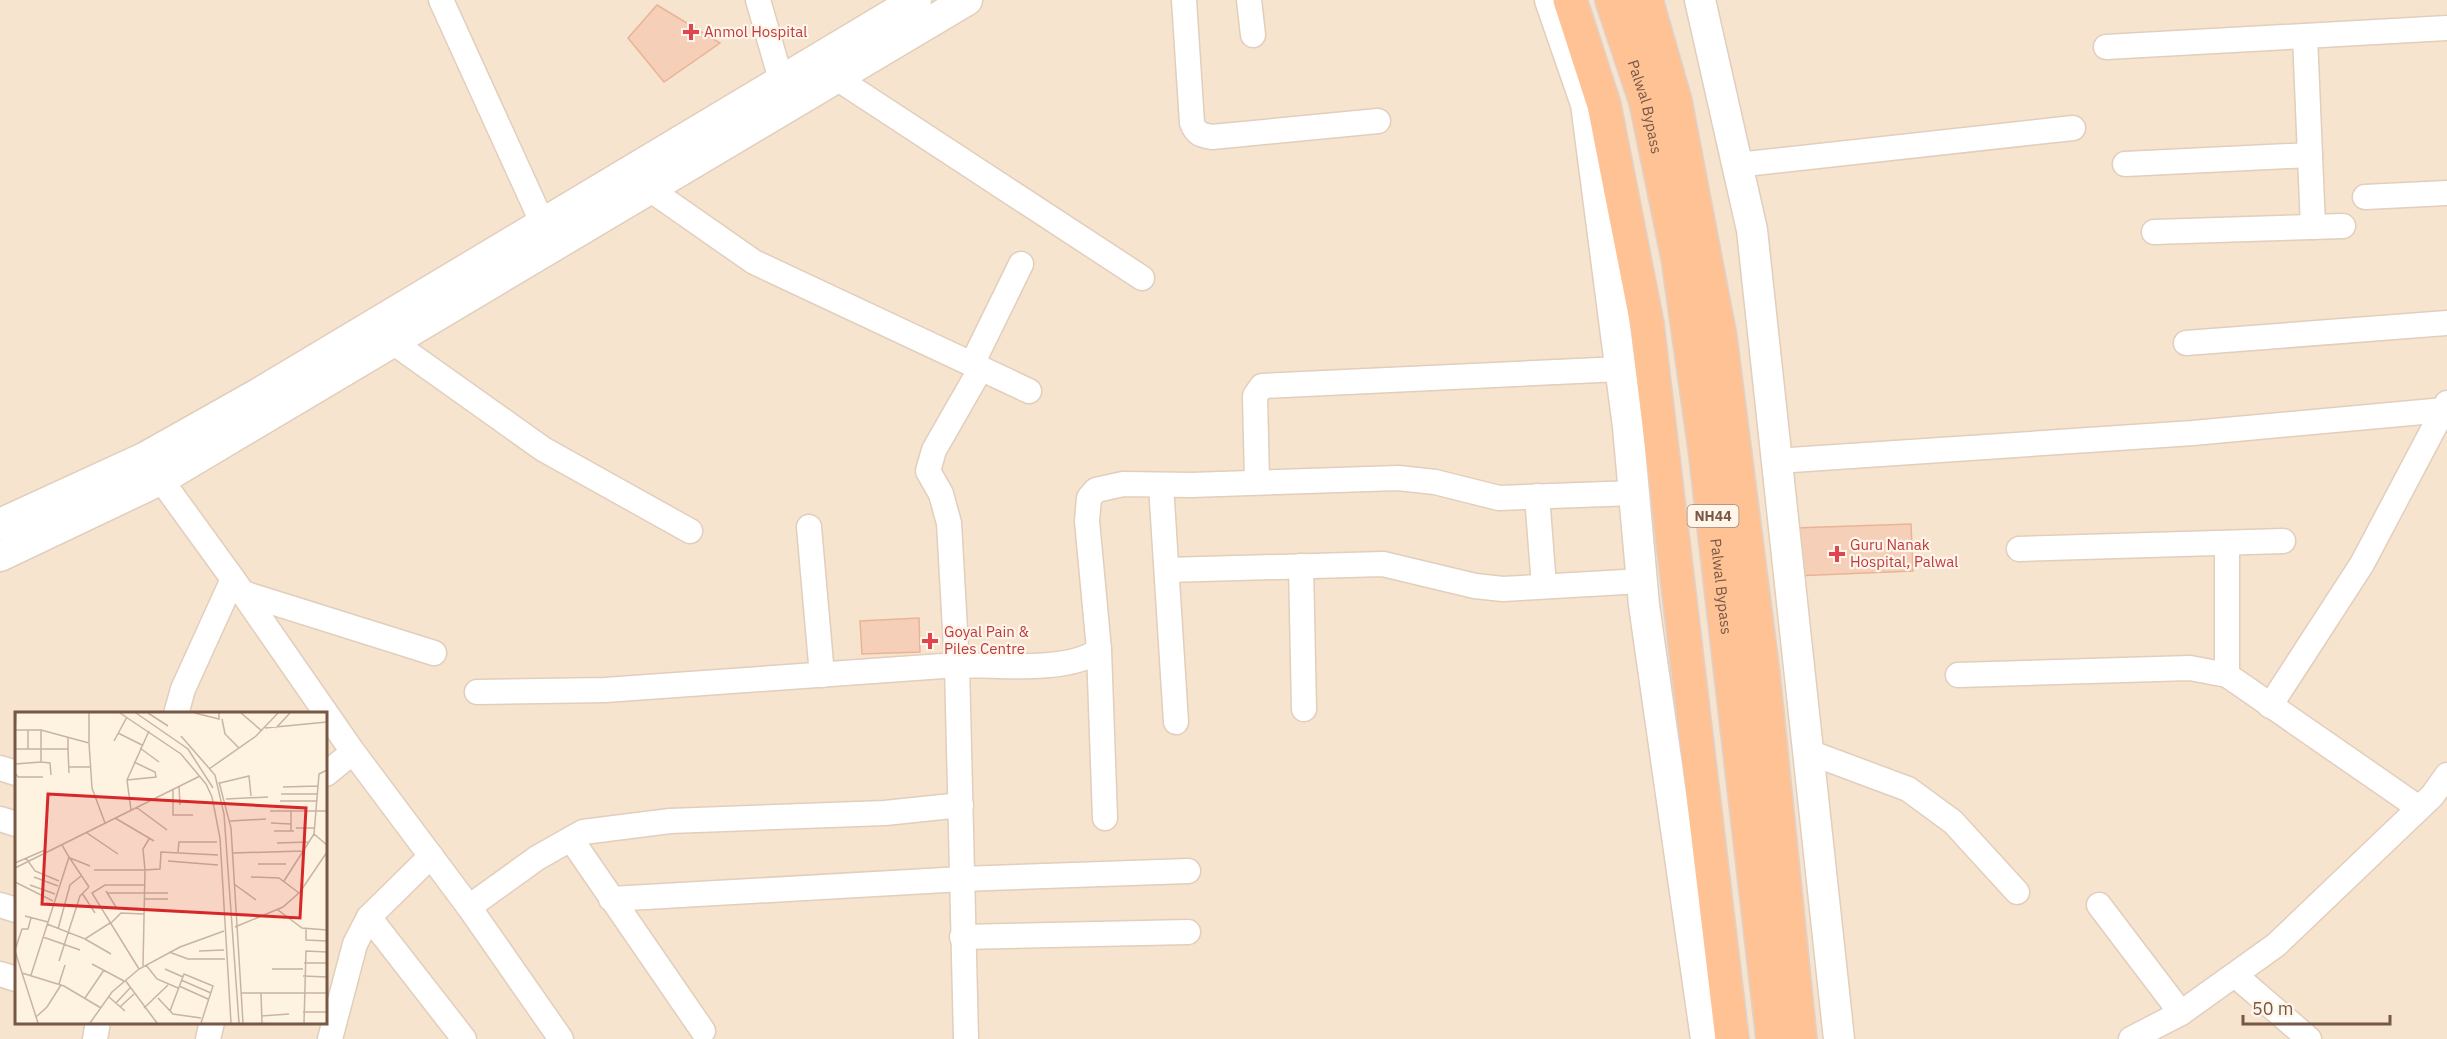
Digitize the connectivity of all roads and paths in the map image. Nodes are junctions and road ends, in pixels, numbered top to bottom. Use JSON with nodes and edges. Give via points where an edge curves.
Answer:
{"nodes":[{"id":1,"x":441,"y":0,"type":"edge"},
{"id":2,"x":758,"y":0,"type":"edge"},
{"id":3,"x":915,"y":0,"type":"edge"},
{"id":4,"x":967,"y":0,"type":"edge"},
{"id":5,"x":1184,"y":0,"type":"edge"},
{"id":6,"x":1249,"y":0,"type":"edge"},
{"id":7,"x":1550,"y":0,"type":"edge"},
{"id":8,"x":1570,"y":0,"type":"edge"},
{"id":9,"x":1586,"y":0,"type":"edge"},
{"id":10,"x":1612,"y":0,"type":"edge"},
{"id":11,"x":1646,"y":0,"type":"edge"},
{"id":12,"x":1700,"y":0,"type":"edge"},
{"id":13,"x":2447,"y":28,"type":"edge"},
{"id":14,"x":1253,"y":34,"type":"dead end"},
{"id":15,"x":2305,"y":36,"type":"junction"},
{"id":16,"x":2106,"y":47,"type":"dead end"},
{"id":17,"x":835,"y":77,"type":"junction"},
{"id":18,"x":787,"y":91,"type":"junction"},
{"id":19,"x":1378,"y":122,"type":"dead end"},
{"id":20,"x":2073,"y":128,"type":"dead end"},
{"id":21,"x":2310,"y":155,"type":"junction"},
{"id":22,"x":2125,"y":164,"type":"dead end"},
{"id":23,"x":1737,"y":165,"type":"junction"},
{"id":24,"x":648,"y":188,"type":"junction"},
{"id":25,"x":2447,"y":193,"type":"edge"},
{"id":26,"x":2365,"y":197,"type":"dead end"},
{"id":27,"x":2343,"y":226,"type":"dead end"},
{"id":28,"x":2313,"y":227,"type":"junction"},
{"id":29,"x":2154,"y":232,"type":"dead end"},
{"id":30,"x":549,"y":233,"type":"junction"},
{"id":31,"x":1020,"y":264,"type":"dead end"},
{"id":32,"x":1142,"y":278,"type":"dead end"},
{"id":33,"x":2447,"y":323,"type":"edge"},
{"id":34,"x":381,"y":334,"type":"junction"},
{"id":35,"x":2186,"y":343,"type":"dead end"},
{"id":36,"x":976,"y":366,"type":"junction"},
{"id":37,"x":1620,"y":369,"type":"junction"},
{"id":38,"x":1029,"y":391,"type":"dead end"},
{"id":39,"x":2445,"y":407,"type":"edge"},
{"id":40,"x":1776,"y":461,"type":"junction"},
{"id":41,"x":153,"y":468,"type":"junction"},
{"id":42,"x":1257,"y":482,"type":"junction"},
{"id":43,"x":1161,"y":484,"type":"junction"},
{"id":44,"x":1634,"y":492,"type":"junction"},
{"id":45,"x":1537,"y":496,"type":"junction"},
{"id":46,"x":0,"y":524,"type":"edge"},
{"id":47,"x":808,"y":527,"type":"dead end"},
{"id":48,"x":690,"y":531,"type":"dead end"},
{"id":49,"x":2283,"y":541,"type":"dead end"},
{"id":50,"x":2227,"y":543,"type":"junction"},
{"id":51,"x":2019,"y":549,"type":"dead end"},
{"id":52,"x":0,"y":556,"type":"edge"},
{"id":53,"x":1301,"y":566,"type":"junction"},
{"id":54,"x":1167,"y":570,"type":"junction"},
{"id":55,"x":1642,"y":581,"type":"junction"},
{"id":56,"x":238,"y":586,"type":"junction"},
{"id":57,"x":1544,"y":586,"type":"junction"},
{"id":58,"x":1099,"y":650,"type":"junction"},
{"id":59,"x":434,"y":653,"type":"dead end"},
{"id":60,"x":957,"y":665,"type":"junction"},
{"id":61,"x":822,"y":675,"type":"junction"},
{"id":62,"x":1958,"y":675,"type":"dead end"},
{"id":63,"x":2227,"y":675,"type":"junction"},
{"id":64,"x":477,"y":692,"type":"dead end"},
{"id":65,"x":2271,"y":706,"type":"junction"},
{"id":66,"x":1304,"y":709,"type":"dead end"},
{"id":67,"x":177,"y":712,"type":"edge"},
{"id":68,"x":325,"y":712,"type":"edge"},
{"id":69,"x":327,"y":714,"type":"edge"},
{"id":70,"x":1176,"y":722,"type":"dead end"},
{"id":71,"x":1806,"y":751,"type":"junction"},
{"id":72,"x":353,"y":752,"type":"junction"},
{"id":73,"x":0,"y":768,"type":"edge"},
{"id":74,"x":15,"y":773,"type":"edge"},
{"id":75,"x":327,"y":773,"type":"edge"},
{"id":76,"x":2447,"y":775,"type":"edge"},
{"id":77,"x":961,"y":805,"type":"junction"},
{"id":78,"x":2419,"y":808,"type":"junction"},
{"id":79,"x":1105,"y":818,"type":"dead end"},
{"id":80,"x":0,"y":819,"type":"edge"},
{"id":81,"x":15,"y":825,"type":"edge"},
{"id":82,"x":571,"y":839,"type":"junction"},
{"id":83,"x":431,"y":856,"type":"junction"},
{"id":84,"x":1188,"y":871,"type":"dead end"},
{"id":85,"x":962,"y":879,"type":"junction"},
{"id":86,"x":2017,"y":892,"type":"dead end"},
{"id":87,"x":611,"y":899,"type":"junction"},
{"id":88,"x":0,"y":905,"type":"edge"},
{"id":89,"x":2099,"y":905,"type":"dead end"},
{"id":90,"x":468,"y":907,"type":"junction"},
{"id":91,"x":15,"y":909,"type":"edge"},
{"id":92,"x":369,"y":917,"type":"junction"},
{"id":93,"x":1188,"y":932,"type":"dead end"},
{"id":94,"x":962,"y":937,"type":"junction"},
{"id":95,"x":0,"y":974,"type":"edge"},
{"id":96,"x":2235,"y":975,"type":"junction"},
{"id":97,"x":15,"y":979,"type":"edge"},
{"id":98,"x":2181,"y":1013,"type":"junction"},
{"id":99,"x":98,"y":1024,"type":"edge"},
{"id":100,"x":212,"y":1024,"type":"edge"},
{"id":101,"x":703,"y":1031,"type":"dead end"},
{"id":102,"x":95,"y":1039,"type":"edge"},
{"id":103,"x":208,"y":1039,"type":"edge"},
{"id":104,"x":330,"y":1039,"type":"edge"},
{"id":105,"x":464,"y":1039,"type":"edge"},
{"id":106,"x":561,"y":1039,"type":"edge"},
{"id":107,"x":966,"y":1039,"type":"edge"},
{"id":108,"x":1706,"y":1039,"type":"edge"},
{"id":109,"x":1732,"y":1039,"type":"edge"},
{"id":110,"x":1745,"y":1039,"type":"edge"},
{"id":111,"x":1773,"y":1039,"type":"edge"},
{"id":112,"x":1800,"y":1039,"type":"edge"},
{"id":113,"x":1839,"y":1039,"type":"edge"},
{"id":114,"x":2131,"y":1039,"type":"edge"},
{"id":115,"x":2308,"y":1039,"type":"edge"}],
"edges":[{"from":1,"to":30,"type":"street"},
{"from":2,"to":18,"type":"street"},
{"from":3,"to":18,"type":"street"},
{"from":4,"to":17,"type":"street"},
{"from":5,"to":19,"type":"street","via":[[1192,123],[1200,135]]},
{"from":6,"to":14,"type":"street"},
{"from":7,"to":37,"type":"street","via":[[1586,104]]},
{"from":8,"to":109,"type":"highway","via":[[1604,105],[1647,324]]},
{"from":9,"to":110,"type":"highway","name":"Palwal Bypass","number":"NH44","via":[[1626,137],[1661,314]]},
{"from":10,"to":111,"type":"highway","name":"Palwal Bypass","number":"NH44","via":[[1646,102],[1678,258],[1705,449]]},
{"from":11,"to":112,"type":"highway","via":[[1676,101],[1720,337],[1763,674]]},
{"from":12,"to":23,"type":"street"},
{"from":13,"to":15,"type":"street"},
{"from":15,"to":16,"type":"street"},
{"from":15,"to":21,"type":"street"},
{"from":17,"to":18,"type":"street"},
{"from":17,"to":32,"type":"street"},
{"from":18,"to":24,"type":"street"},
{"from":18,"to":30,"type":"street"},
{"from":20,"to":23,"type":"street"},
{"from":21,"to":22,"type":"street"},
{"from":21,"to":28,"type":"street"},
{"from":23,"to":40,"type":"street","via":[[1752,230]]},
{"from":24,"to":30,"type":"street"},
{"from":24,"to":36,"type":"street","via":[[754,262]]},
{"from":25,"to":26,"type":"street"},
{"from":27,"to":28,"type":"street"},
{"from":28,"to":29,"type":"street"},
{"from":30,"to":34,"type":"street"},
{"from":31,"to":36,"type":"street"},
{"from":33,"to":35,"type":"street"},
{"from":34,"to":41,"type":"street","via":[[256,395]]},
{"from":34,"to":48,"type":"street","via":[[543,449]]},
{"from":36,"to":38,"type":"street"},
{"from":36,"to":60,"type":"street","via":[[934,450],[928,471],[941,494],[949,523]]},
{"from":37,"to":42,"type":"street","via":[[1262,386],[1256,396]]},
{"from":37,"to":44,"type":"street"},
{"from":39,"to":40,"type":"street","via":[[2193,433]]},
{"from":39,"to":65,"type":"street","via":[[2362,564]]},
{"from":40,"to":71,"type":"street"},
{"from":41,"to":46,"type":"street"},
{"from":41,"to":52,"type":"street"},
{"from":41,"to":56,"type":"street"},
{"from":42,"to":43,"type":"street"},
{"from":42,"to":45,"type":"street","via":[[1398,478],[1435,482],[1499,498]]},
{"from":43,"to":54,"type":"street"},
{"from":43,"to":58,"type":"street","via":[[1123,484],[1096,490],[1089,498],[1089,565]]},
{"from":44,"to":45,"type":"street"},
{"from":44,"to":55,"type":"street"},
{"from":45,"to":57,"type":"street"},
{"from":47,"to":61,"type":"street"},
{"from":49,"to":50,"type":"street"},
{"from":50,"to":51,"type":"street"},
{"from":50,"to":63,"type":"street"},
{"from":53,"to":54,"type":"street"},
{"from":53,"to":57,"type":"street","via":[[1383,564],[1475,586]]},
{"from":53,"to":66,"type":"street"},
{"from":54,"to":70,"type":"street"},
{"from":55,"to":57,"type":"street"},
{"from":55,"to":108,"type":"street"},
{"from":56,"to":59,"type":"street"},
{"from":56,"to":67,"type":"street","via":[[183,688]]},
{"from":56,"to":68,"type":"street"},
{"from":58,"to":60,"type":"street","via":[[1086,659],[1067,662]]},
{"from":58,"to":79,"type":"street"},
{"from":60,"to":61,"type":"street"},
{"from":60,"to":77,"type":"street"},
{"from":61,"to":64,"type":"street","via":[[605,690]]},
{"from":62,"to":63,"type":"street","via":[[2190,668]]},
{"from":63,"to":65,"type":"street"},
{"from":65,"to":78,"type":"street"},
{"from":69,"to":72,"type":"street"},
{"from":71,"to":86,"type":"street","via":[[1881,777],[1924,799],[1953,822]]},
{"from":71,"to":113,"type":"street"},
{"from":72,"to":75,"type":"street"},
{"from":72,"to":83,"type":"street"},
{"from":73,"to":74,"type":"street"},
{"from":76,"to":78,"type":"street"},
{"from":77,"to":82,"type":"street","via":[[885,813],[670,821],[583,832]]},
{"from":77,"to":85,"type":"street"},
{"from":78,"to":96,"type":"street","via":[[2276,945]]},
{"from":80,"to":81,"type":"street"},
{"from":82,"to":87,"type":"street"},
{"from":82,"to":90,"type":"street"},
{"from":83,"to":90,"type":"street"},
{"from":83,"to":92,"type":"street"},
{"from":84,"to":85,"type":"street"},
{"from":85,"to":87,"type":"street"},
{"from":85,"to":94,"type":"street"},
{"from":87,"to":101,"type":"street"},
{"from":88,"to":91,"type":"street"},
{"from":89,"to":98,"type":"street"},
{"from":90,"to":106,"type":"street"},
{"from":92,"to":104,"type":"street","via":[[355,944]]},
{"from":92,"to":105,"type":"street"},
{"from":93,"to":94,"type":"street"},
{"from":94,"to":107,"type":"street"},
{"from":95,"to":97,"type":"street"},
{"from":96,"to":98,"type":"street"},
{"from":96,"to":115,"type":"street"},
{"from":98,"to":114,"type":"street"},
{"from":99,"to":102,"type":"street"},
{"from":100,"to":103,"type":"street"}]}
